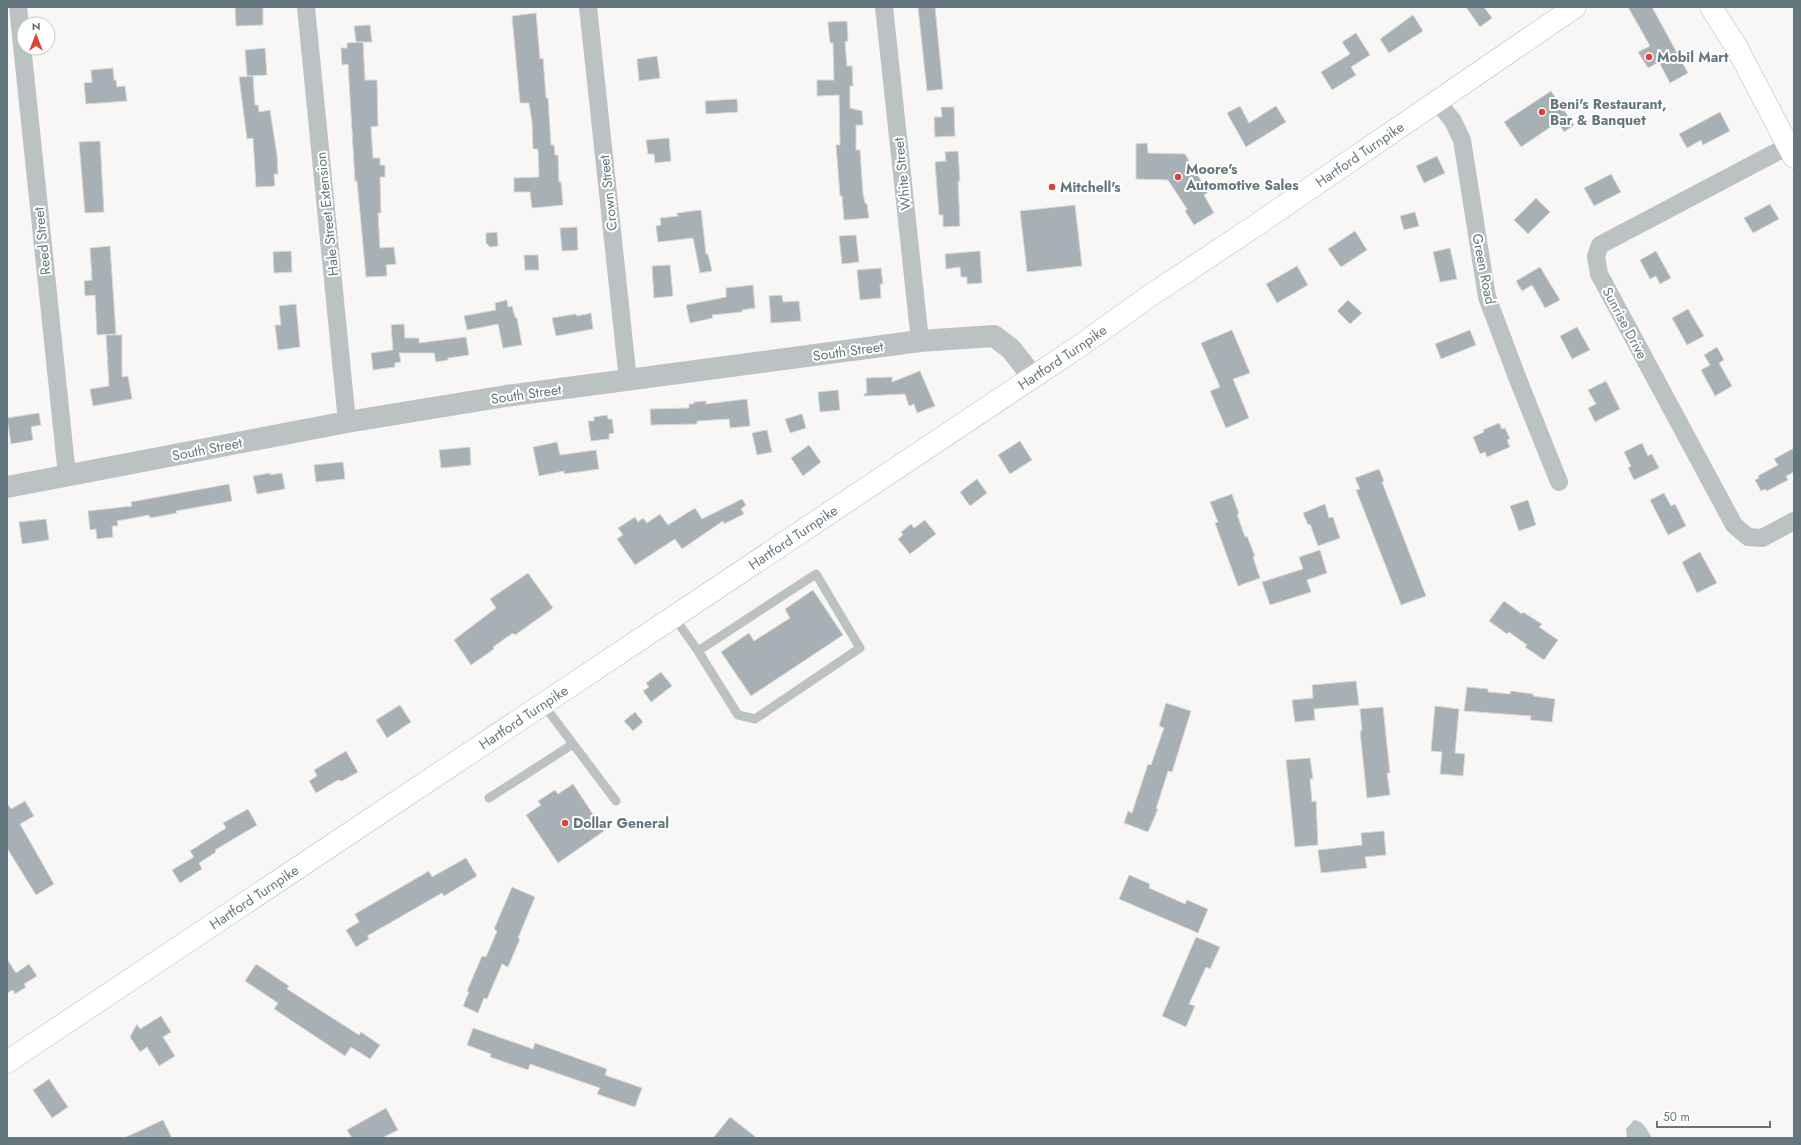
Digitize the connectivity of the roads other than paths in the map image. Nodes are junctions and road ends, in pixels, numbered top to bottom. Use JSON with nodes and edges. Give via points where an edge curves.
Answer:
{"nodes":[{"id":1,"x":18,"y":7,"type":"edge"},
{"id":2,"x":306,"y":7,"type":"edge"},
{"id":3,"x":588,"y":7,"type":"edge"},
{"id":4,"x":884,"y":7,"type":"edge"},
{"id":5,"x":1575,"y":7,"type":"edge"},
{"id":6,"x":1711,"y":7,"type":"edge"},
{"id":7,"x":1437,"y":101,"type":"junction"},
{"id":8,"x":1791,"y":152,"type":"edge"},
{"id":9,"x":920,"y":341,"type":"junction"},
{"id":10,"x":1033,"y":377,"type":"junction"},
{"id":11,"x":628,"y":380,"type":"junction"},
{"id":12,"x":347,"y":422,"type":"junction"},
{"id":13,"x":67,"y":475,"type":"junction"},
{"id":14,"x":1559,"y":482,"type":"dead end"},
{"id":15,"x":7,"y":487,"type":"edge"},
{"id":16,"x":1794,"y":521,"type":"edge"},
{"id":17,"x":674,"y":616,"type":"junction"},
{"id":18,"x":698,"y":651,"type":"junction"},
{"id":19,"x":543,"y":704,"type":"junction"},
{"id":20,"x":573,"y":744,"type":"junction"},
{"id":21,"x":488,"y":798,"type":"dead end"},
{"id":22,"x":616,"y":801,"type":"dead end"},
{"id":23,"x":7,"y":1062,"type":"edge"}],
"edges":[{"from":1,"to":13,"type":"street","name":"Reed Street"},
{"from":2,"to":12,"type":"street","name":"Hale Street Extension"},
{"from":3,"to":11,"type":"street","name":"Crown Street"},
{"from":4,"to":9,"type":"street","name":"White Street"},
{"from":5,"to":7,"type":"main road","name":"Hartford Turnpike"},
{"from":6,"to":8,"type":"main road","via":[[1737,48]]},
{"from":7,"to":10,"type":"main road","name":"Hartford Turnpike"},
{"from":7,"to":14,"type":"street","name":"Green Road","via":[[1453,121],[1462,140],[1487,297]]},
{"from":8,"to":16,"type":"street","name":"Sunrise Drive","via":[[1600,244],[1596,256],[1599,274],[1734,525],[1748,537],[1762,538]]},
{"from":9,"to":10,"type":"street","name":"South Street","via":[[994,336],[1011,349]]},
{"from":9,"to":11,"type":"street","name":"South Street"},
{"from":10,"to":17,"type":"main road","name":"Hartford Turnpike"},
{"from":11,"to":12,"type":"street","name":"South Street","via":[[506,396]]},
{"from":12,"to":13,"type":"street","name":"South Street"},
{"from":13,"to":15,"type":"street","name":"South Street"},
{"from":17,"to":18,"type":"lane"},
{"from":17,"to":19,"type":"main road","name":"Hartford Turnpike"},
{"from":18,"to":18,"type":"lane","via":[[738,715],[755,719],[860,648],[816,574]]},
{"from":19,"to":20,"type":"lane"},
{"from":19,"to":23,"type":"main road","name":"Hartford Turnpike"},
{"from":20,"to":21,"type":"lane"},
{"from":20,"to":22,"type":"lane"}]}
